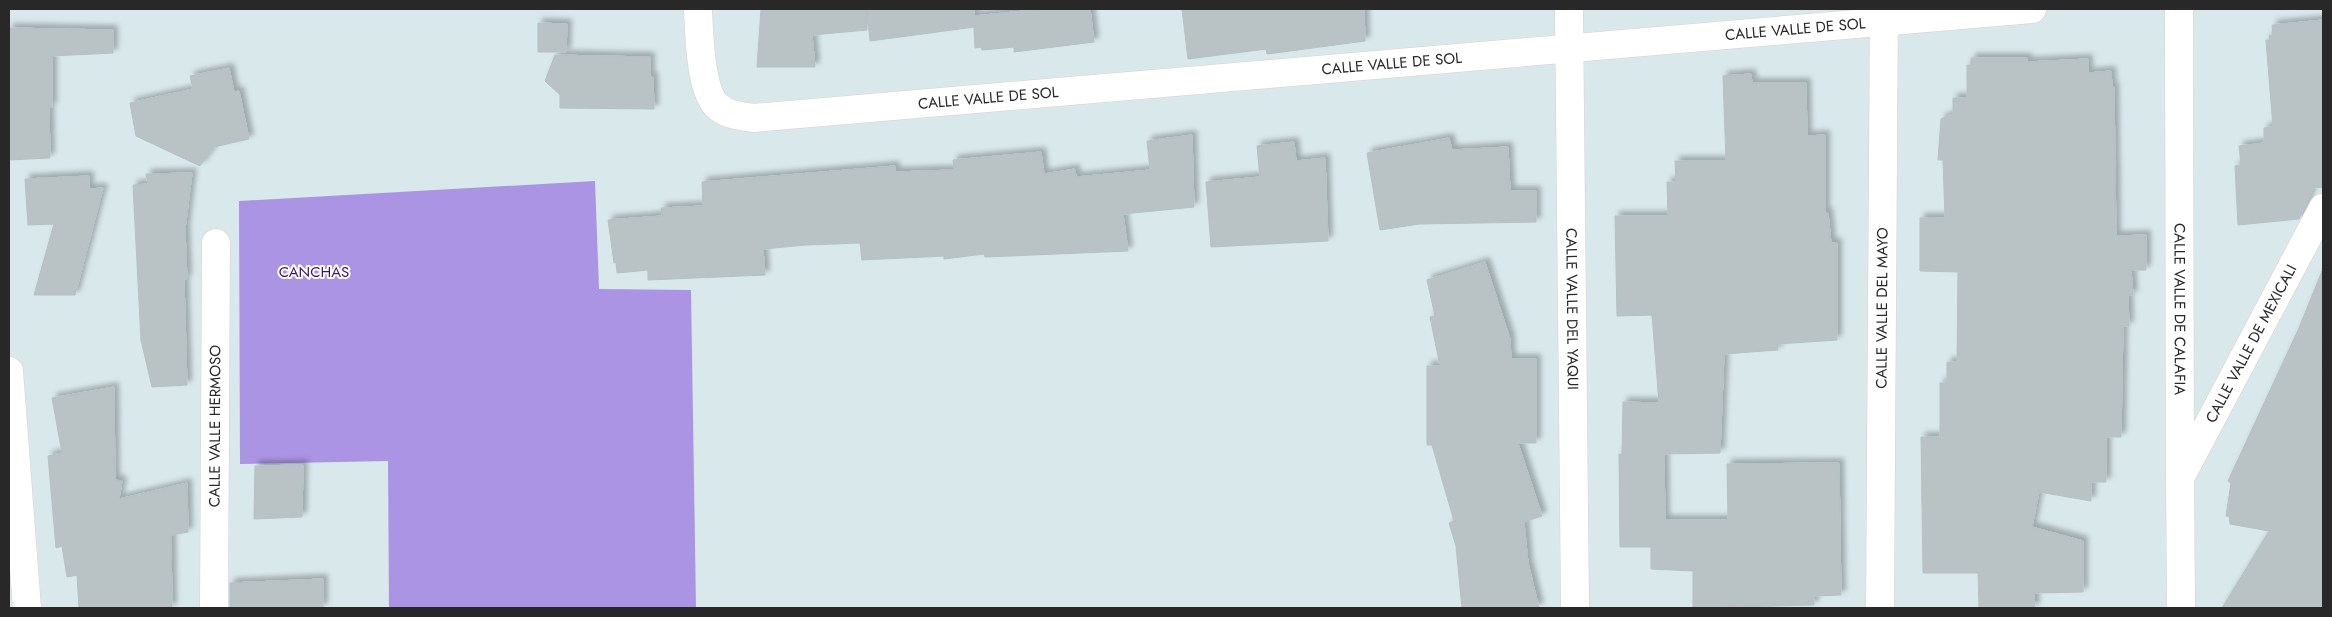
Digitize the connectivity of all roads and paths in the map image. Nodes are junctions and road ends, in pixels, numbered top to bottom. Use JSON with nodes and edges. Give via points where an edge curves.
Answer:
{"nodes":[{"id":1,"x":698,"y":9,"type":"edge"},
{"id":2,"x":1569,"y":9,"type":"edge"},
{"id":3,"x":2032,"y":9,"type":"edge"},
{"id":4,"x":2179,"y":9,"type":"edge"},
{"id":5,"x":1884,"y":15,"type":"edge"},
{"id":6,"x":1570,"y":48,"type":"junction"},
{"id":7,"x":2323,"y":208,"type":"edge"},
{"id":8,"x":216,"y":243,"type":"dead end"},
{"id":9,"x":9,"y":371,"type":"edge"},
{"id":10,"x":2180,"y":478,"type":"junction"},
{"id":11,"x":27,"y":608,"type":"edge"},
{"id":12,"x":214,"y":608,"type":"edge"},
{"id":13,"x":1575,"y":608,"type":"edge"},
{"id":14,"x":1880,"y":608,"type":"edge"},
{"id":15,"x":2181,"y":608,"type":"edge"}],
"edges":[{"from":1,"to":6,"type":"street","name":"CALLE VALLE DE SOL","via":[[702,62],[707,87],[716,105],[733,115],[753,118]]},
{"from":2,"to":6,"type":"street","name":"CALLE VALLE DEL YAQUI"},
{"from":3,"to":5,"type":"street","name":"CALLE VALLE DE SOL"},
{"from":4,"to":10,"type":"street","name":"CALLE VALLE DE CALAFIA"},
{"from":5,"to":6,"type":"street","name":"CALLE VALLE DE SOL"},
{"from":5,"to":14,"type":"street","name":"CALLE VALLE DEL MAYO"},
{"from":6,"to":13,"type":"street","name":"CALLE VALLE DEL YAQUI"},
{"from":7,"to":10,"type":"street","name":"CALLE VALLE DE MEXICALI"},
{"from":8,"to":12,"type":"street","name":"CALLE VALLE HERMOSO"},
{"from":9,"to":11,"type":"street"},
{"from":10,"to":15,"type":"street","name":"CALLE VALLE DE CALAFIA"}]}
